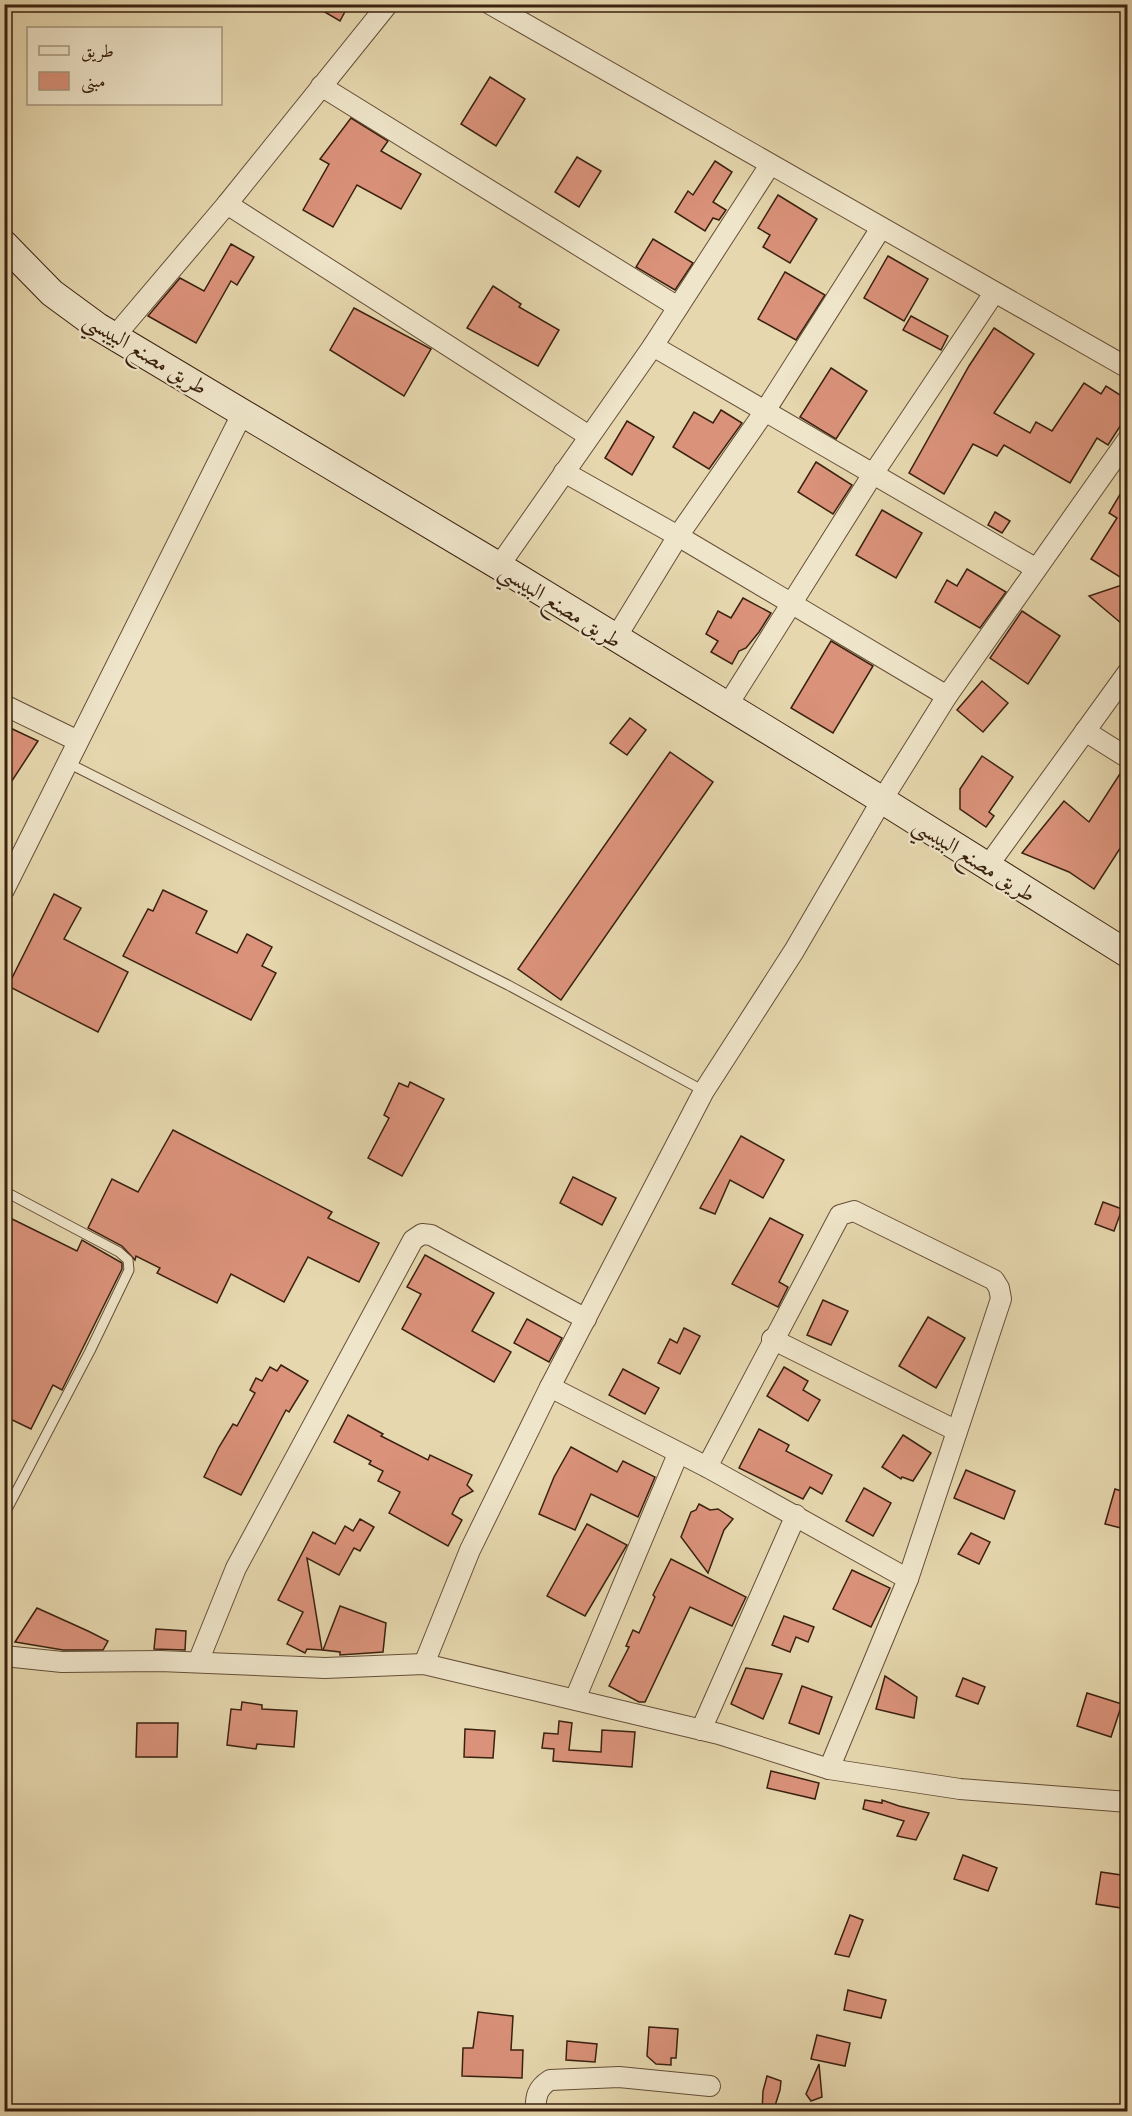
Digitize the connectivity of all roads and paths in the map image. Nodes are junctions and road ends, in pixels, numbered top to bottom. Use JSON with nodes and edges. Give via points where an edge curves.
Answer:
{"nodes":[{"id":1,"x":388,"y":4,"type":"edge"},
{"id":2,"x":490,"y":4,"type":"edge"},
{"id":3,"x":321,"y":86,"type":"junction"},
{"id":4,"x":770,"y":165,"type":"junction"},
{"id":5,"x":227,"y":204,"type":"junction"},
{"id":6,"x":881,"y":228,"type":"junction"},
{"id":7,"x":4,"y":244,"type":"edge"},
{"id":8,"x":994,"y":293,"type":"junction"},
{"id":9,"x":678,"y":307,"type":"junction"},
{"id":10,"x":115,"y":336,"type":"junction"},
{"id":11,"x":653,"y":346,"type":"junction"},
{"id":12,"x":1128,"y":368,"type":"edge"},
{"id":13,"x":765,"y":411,"type":"junction"},
{"id":14,"x":243,"y":412,"type":"junction"},
{"id":15,"x":589,"y":436,"type":"junction"},
{"id":16,"x":1128,"y":439,"type":"edge"},
{"id":17,"x":564,"y":472,"type":"junction"},
{"id":18,"x":873,"y":474,"type":"junction"},
{"id":19,"x":678,"y":536,"type":"junction"},
{"id":20,"x":499,"y":566,"type":"junction"},
{"id":21,"x":1035,"y":568,"type":"junction"},
{"id":22,"x":791,"y":602,"type":"junction"},
{"id":23,"x":615,"y":639,"type":"junction"},
{"id":24,"x":1128,"y":672,"type":"edge"},
{"id":25,"x":946,"y":696,"type":"junction"},
{"id":26,"x":4,"y":705,"type":"edge"},
{"id":27,"x":727,"y":706,"type":"junction"},
{"id":28,"x":1085,"y":731,"type":"junction"},
{"id":29,"x":78,"y":741,"type":"junction"},
{"id":30,"x":1128,"y":758,"type":"edge"},
{"id":31,"x":66,"y":762,"type":"junction"},
{"id":32,"x":882,"y":800,"type":"junction"},
{"id":33,"x":987,"y":867,"type":"junction"},
{"id":34,"x":4,"y":890,"type":"edge"},
{"id":35,"x":1128,"y":954,"type":"edge"},
{"id":36,"x":704,"y":1091,"type":"junction"},
{"id":37,"x":4,"y":1191,"type":"edge"},
{"id":38,"x":586,"y":1319,"type":"junction"},
{"id":39,"x":772,"y":1339,"type":"junction"},
{"id":40,"x":550,"y":1387,"type":"junction"},
{"id":41,"x":957,"y":1431,"type":"junction"},
{"id":42,"x":678,"y":1454,"type":"junction"},
{"id":43,"x":707,"y":1467,"type":"junction"},
{"id":44,"x":4,"y":1515,"type":"edge"},
{"id":45,"x":796,"y":1515,"type":"junction"},
{"id":46,"x":908,"y":1579,"type":"junction"},
{"id":47,"x":4,"y":1656,"type":"edge"},
{"id":48,"x":198,"y":1662,"type":"junction"},
{"id":49,"x":424,"y":1664,"type":"junction"},
{"id":50,"x":575,"y":1699,"type":"junction"},
{"id":51,"x":701,"y":1730,"type":"junction"},
{"id":52,"x":829,"y":1769,"type":"junction"},
{"id":53,"x":1128,"y":1802,"type":"edge"},
{"id":54,"x":710,"y":2086,"type":"dead end"},
{"id":55,"x":536,"y":2112,"type":"edge"}],
"edges":[{"from":1,"to":3,"type":"street"},
{"from":2,"to":4,"type":"street"},
{"from":3,"to":5,"type":"street"},
{"from":3,"to":9,"type":"street"},
{"from":4,"to":6,"type":"street"},
{"from":4,"to":9,"type":"street"},
{"from":5,"to":10,"type":"street"},
{"from":5,"to":15,"type":"street"},
{"from":6,"to":8,"type":"street"},
{"from":6,"to":13,"type":"street"},
{"from":7,"to":10,"type":"main road","name":"طريق مصنع البيبسي","via":[[52,293]]},
{"from":8,"to":12,"type":"street"},
{"from":8,"to":18,"type":"street"},
{"from":9,"to":11,"type":"street"},
{"from":10,"to":14,"type":"main road","name":"طريق مصنع البيبسي"},
{"from":11,"to":13,"type":"street"},
{"from":11,"to":15,"type":"street"},
{"from":13,"to":18,"type":"street"},
{"from":13,"to":19,"type":"street"},
{"from":14,"to":20,"type":"main road","name":"طريق مصنع البيبسي"},
{"from":14,"to":29,"type":"street"},
{"from":15,"to":17,"type":"street"},
{"from":16,"to":21,"type":"street"},
{"from":17,"to":19,"type":"street"},
{"from":17,"to":20,"type":"street"},
{"from":18,"to":21,"type":"street"},
{"from":18,"to":22,"type":"street"},
{"from":19,"to":22,"type":"street"},
{"from":19,"to":23,"type":"street"},
{"from":20,"to":23,"type":"main road","name":"طريق مصنع البيبسي"},
{"from":21,"to":25,"type":"street"},
{"from":22,"to":25,"type":"street"},
{"from":22,"to":27,"type":"street"},
{"from":23,"to":27,"type":"main road","name":"طريق مصنع البيبسي"},
{"from":24,"to":28,"type":"street"},
{"from":25,"to":32,"type":"street"},
{"from":26,"to":29,"type":"street"},
{"from":27,"to":32,"type":"main road","name":"طريق مصنع البيبسي"},
{"from":28,"to":30,"type":"street"},
{"from":28,"to":33,"type":"street"},
{"from":29,"to":31,"type":"street"},
{"from":31,"to":34,"type":"street"},
{"from":31,"to":36,"type":"lane","via":[[508,985]]},
{"from":32,"to":33,"type":"main road","name":"طريق مصنع البيبسي"},
{"from":32,"to":36,"type":"street","via":[[794,951]]},
{"from":33,"to":35,"type":"main road","name":"طريق مصنع البيبسي"},
{"from":36,"to":38,"type":"street"},
{"from":37,"to":44,"type":"lane","via":[[119,1252],[128,1260],[129,1270]]},
{"from":38,"to":40,"type":"street"},
{"from":38,"to":48,"type":"street","via":[[431,1235],[422,1234],[413,1240],[236,1568]]},
{"from":39,"to":41,"type":"street"},
{"from":39,"to":41,"type":"street","via":[[840,1215],[854,1211],[930,1247],[994,1280],[1001,1299]]},
{"from":39,"to":43,"type":"street"},
{"from":40,"to":42,"type":"street"},
{"from":40,"to":49,"type":"street","via":[[470,1550]]},
{"from":41,"to":46,"type":"street"},
{"from":42,"to":43,"type":"street"},
{"from":42,"to":50,"type":"street"},
{"from":43,"to":45,"type":"street"},
{"from":45,"to":46,"type":"street"},
{"from":45,"to":51,"type":"street"},
{"from":46,"to":52,"type":"street"},
{"from":47,"to":48,"type":"street","via":[[62,1662]]},
{"from":48,"to":49,"type":"street","via":[[325,1668]]},
{"from":49,"to":50,"type":"street"},
{"from":50,"to":51,"type":"street"},
{"from":51,"to":52,"type":"street"},
{"from":52,"to":53,"type":"street","via":[[960,1789]]},
{"from":54,"to":55,"type":"street","via":[[619,2077],[550,2080],[540,2086],[535,2098]]}]}
